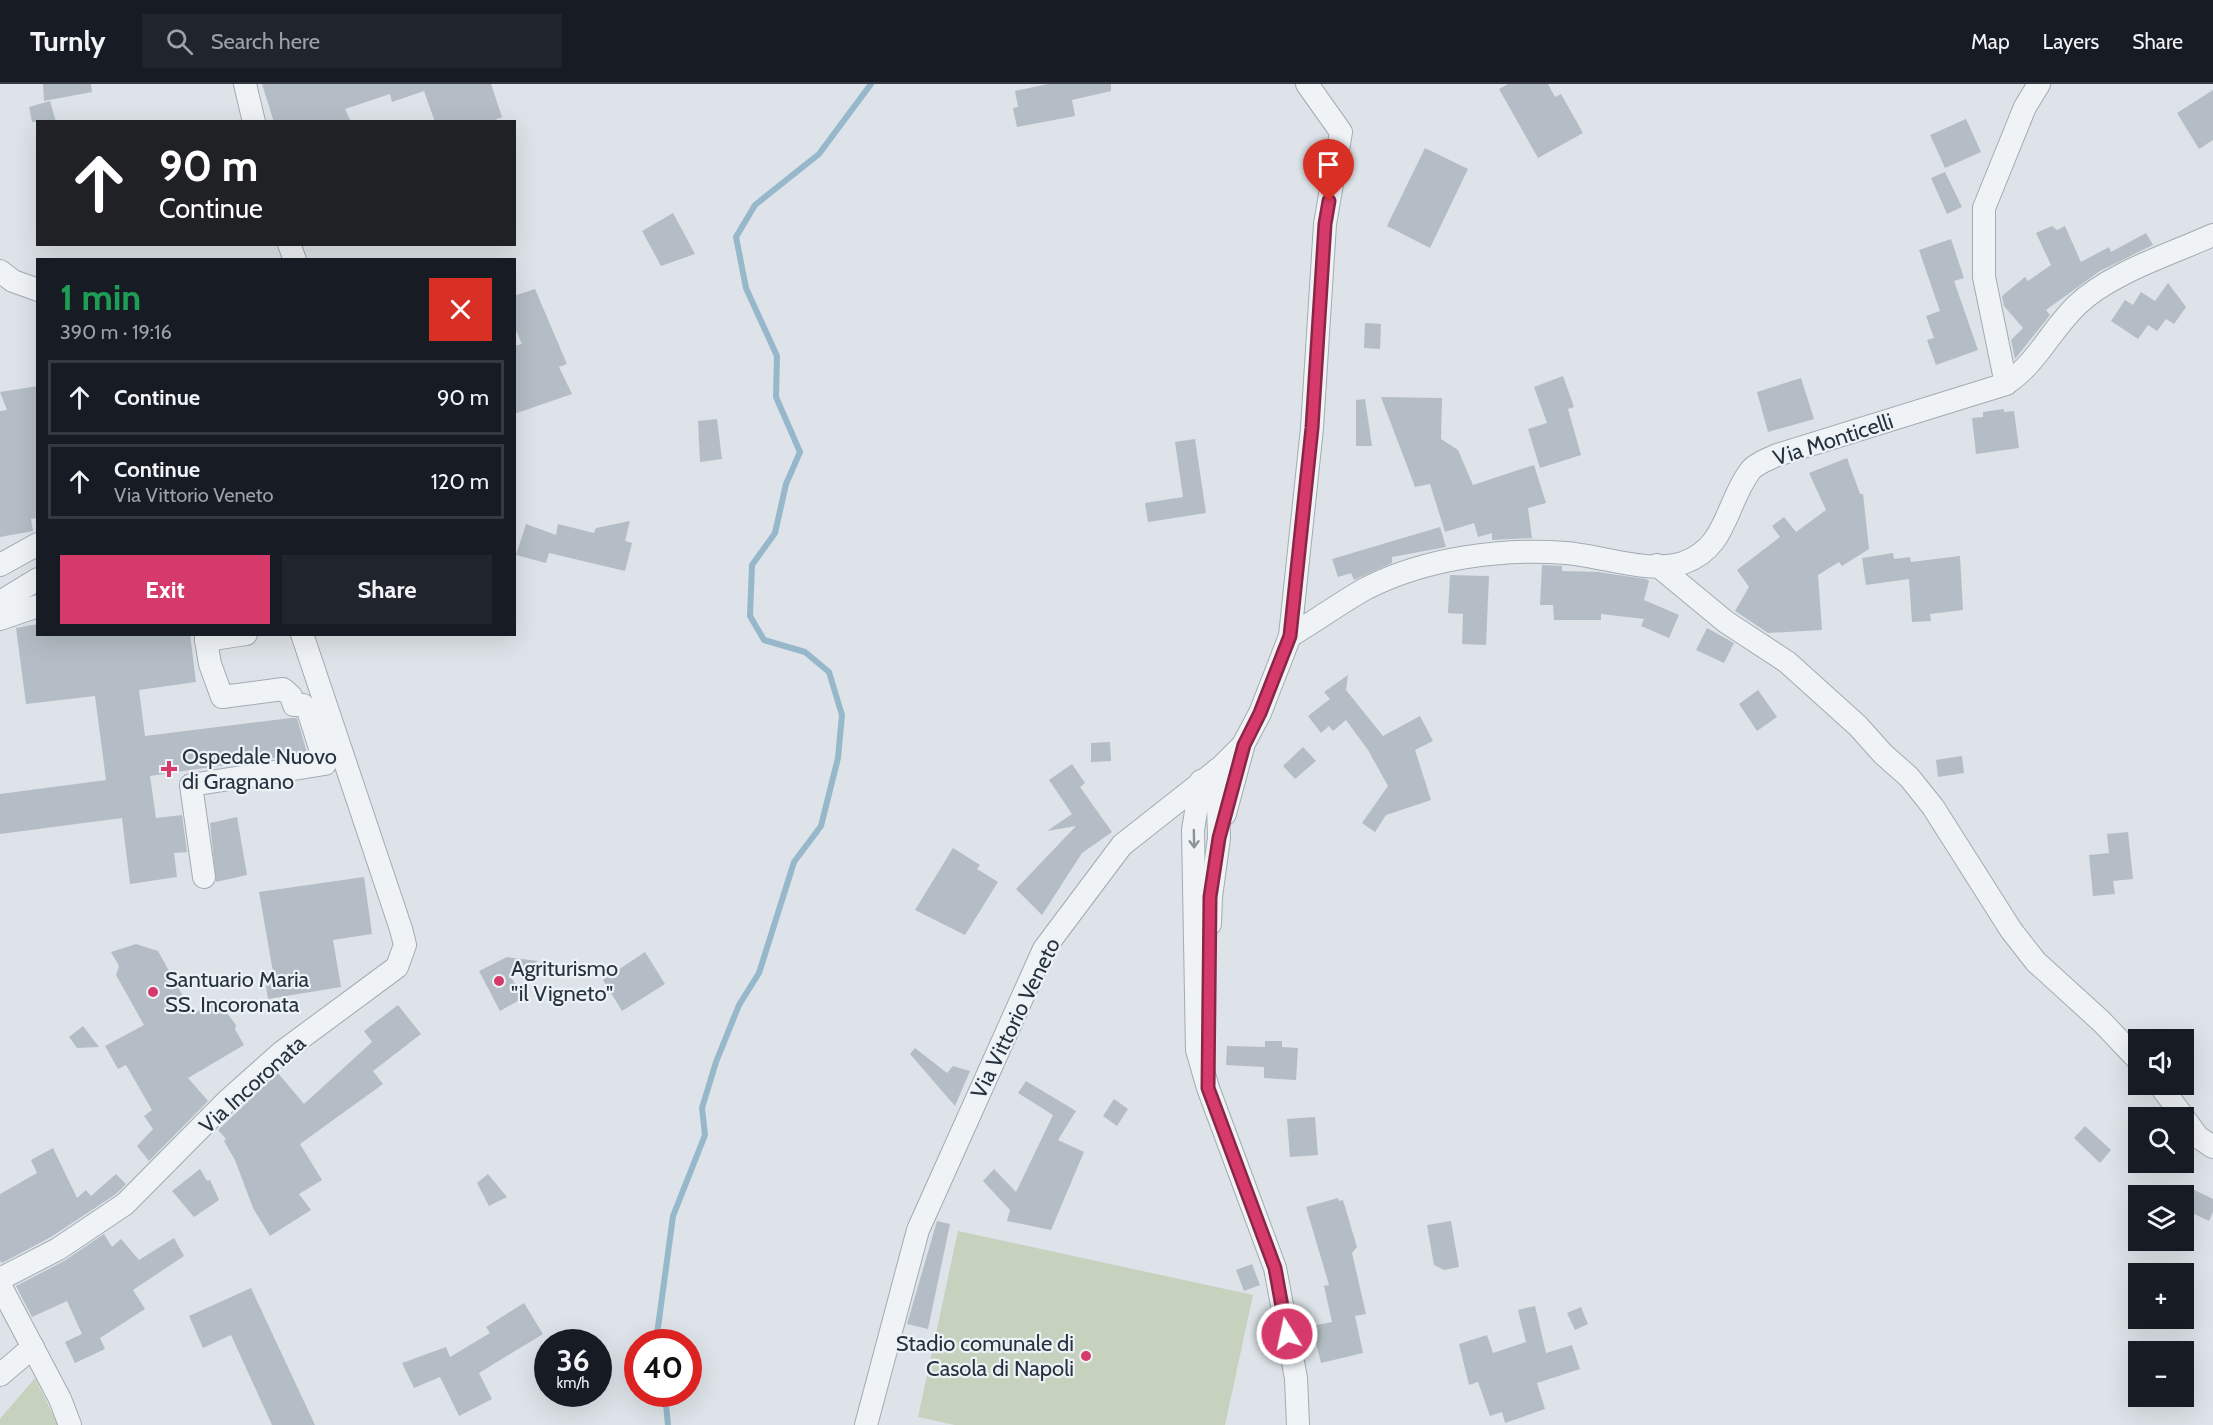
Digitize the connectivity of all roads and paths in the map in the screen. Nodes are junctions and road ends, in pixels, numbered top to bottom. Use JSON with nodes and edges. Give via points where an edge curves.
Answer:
{"nodes":[{"id":1,"x":245,"y":84,"type":"edge"},
{"id":2,"x":1307,"y":84,"type":"edge"},
{"id":3,"x":2038,"y":84,"type":"edge"},
{"id":4,"x":254,"y":120,"type":"edge"},
{"id":5,"x":2213,"y":235,"type":"edge"},
{"id":6,"x":0,"y":271,"type":"edge"},
{"id":7,"x":36,"y":289,"type":"edge"},
{"id":8,"x":2006,"y":384,"type":"junction"},
{"id":9,"x":36,"y":545,"type":"edge"},
{"id":10,"x":0,"y":565,"type":"edge"},
{"id":11,"x":1657,"y":566,"type":"junction"},
{"id":12,"x":36,"y":580,"type":"edge"},
{"id":13,"x":0,"y":602,"type":"edge"},
{"id":14,"x":36,"y":607,"type":"edge"},
{"id":15,"x":0,"y":619,"type":"edge"},
{"id":16,"x":304,"y":636,"type":"edge"},
{"id":17,"x":1290,"y":636,"type":"junction"},
{"id":18,"x":206,"y":637,"type":"edge"},
{"id":19,"x":1244,"y":745,"type":"junction"},
{"id":20,"x":1209,"y":776,"type":"junction"},
{"id":21,"x":1219,"y":838,"type":"junction"},
{"id":22,"x":204,"y":877,"type":"dead end"},
{"id":23,"x":2128,"y":1049,"type":"edge"},
{"id":24,"x":1208,"y":1088,"type":"junction"},
{"id":25,"x":2167,"y":1095,"type":"edge"},
{"id":26,"x":2213,"y":1147,"type":"edge"},
{"id":27,"x":0,"y":1280,"type":"edge"},
{"id":28,"x":0,"y":1285,"type":"edge"},
{"id":29,"x":33,"y":1347,"type":"junction"},
{"id":30,"x":0,"y":1375,"type":"edge"},
{"id":31,"x":70,"y":1425,"type":"edge"},
{"id":32,"x":867,"y":1425,"type":"edge"},
{"id":33,"x":1298,"y":1425,"type":"edge"}],
"edges":[{"from":1,"to":4,"type":"street"},
{"from":2,"to":17,"type":"street","name":"Via Vittorio Veneto","via":[[1341,132],[1325,224],[1312,428]]},
{"from":3,"to":8,"type":"street","via":[[1984,208],[1984,277]]},
{"from":5,"to":8,"type":"street","name":"Via Monticelli","via":[[2119,277],[2079,303],[2026,369]]},
{"from":6,"to":7,"type":"street","via":[[13,281]]},
{"from":8,"to":11,"type":"street","name":"Via Monticelli","via":[[1777,455],[1751,469],[1720,534],[1706,552],[1671,566]]},
{"from":9,"to":10,"type":"street"},
{"from":11,"to":17,"type":"street","name":"Via Monticelli","via":[[1538,550],[1482,553],[1368,588]]},
{"from":11,"to":23,"type":"street","via":[[1726,622],[1787,662],[1909,777],[1934,807],[2036,962]]},
{"from":12,"to":13,"type":"street"},
{"from":14,"to":15,"type":"street"},
{"from":16,"to":27,"type":"street","name":"Via Incoronata","via":[[405,945],[397,966],[282,1052],[227,1101],[125,1204],[58,1249]]},
{"from":17,"to":19,"type":"street","name":"Via Vittorio Veneto"},
{"from":18,"to":22,"type":"street","via":[[222,697],[283,688],[294,705],[303,705],[308,710],[325,764],[191,785]]},
{"from":19,"to":20,"type":"street","name":"Via Vittorio Veneto"},
{"from":19,"to":21,"type":"street"},
{"from":20,"to":21,"type":"street"},
{"from":20,"to":24,"type":"street","one_way":true,"via":[[1193,830],[1197,1050]]},
{"from":20,"to":32,"type":"street","name":"Via Vittorio Veneto","via":[[1122,845],[1044,949],[918,1230]]},
{"from":21,"to":24,"type":"street","via":[[1210,897]]},
{"from":24,"to":33,"type":"street","via":[[1275,1268],[1296,1378]]},
{"from":25,"to":26,"type":"street","via":[[2198,1137]]},
{"from":28,"to":29,"type":"street"},
{"from":29,"to":30,"type":"street"},
{"from":29,"to":31,"type":"street"}]}
